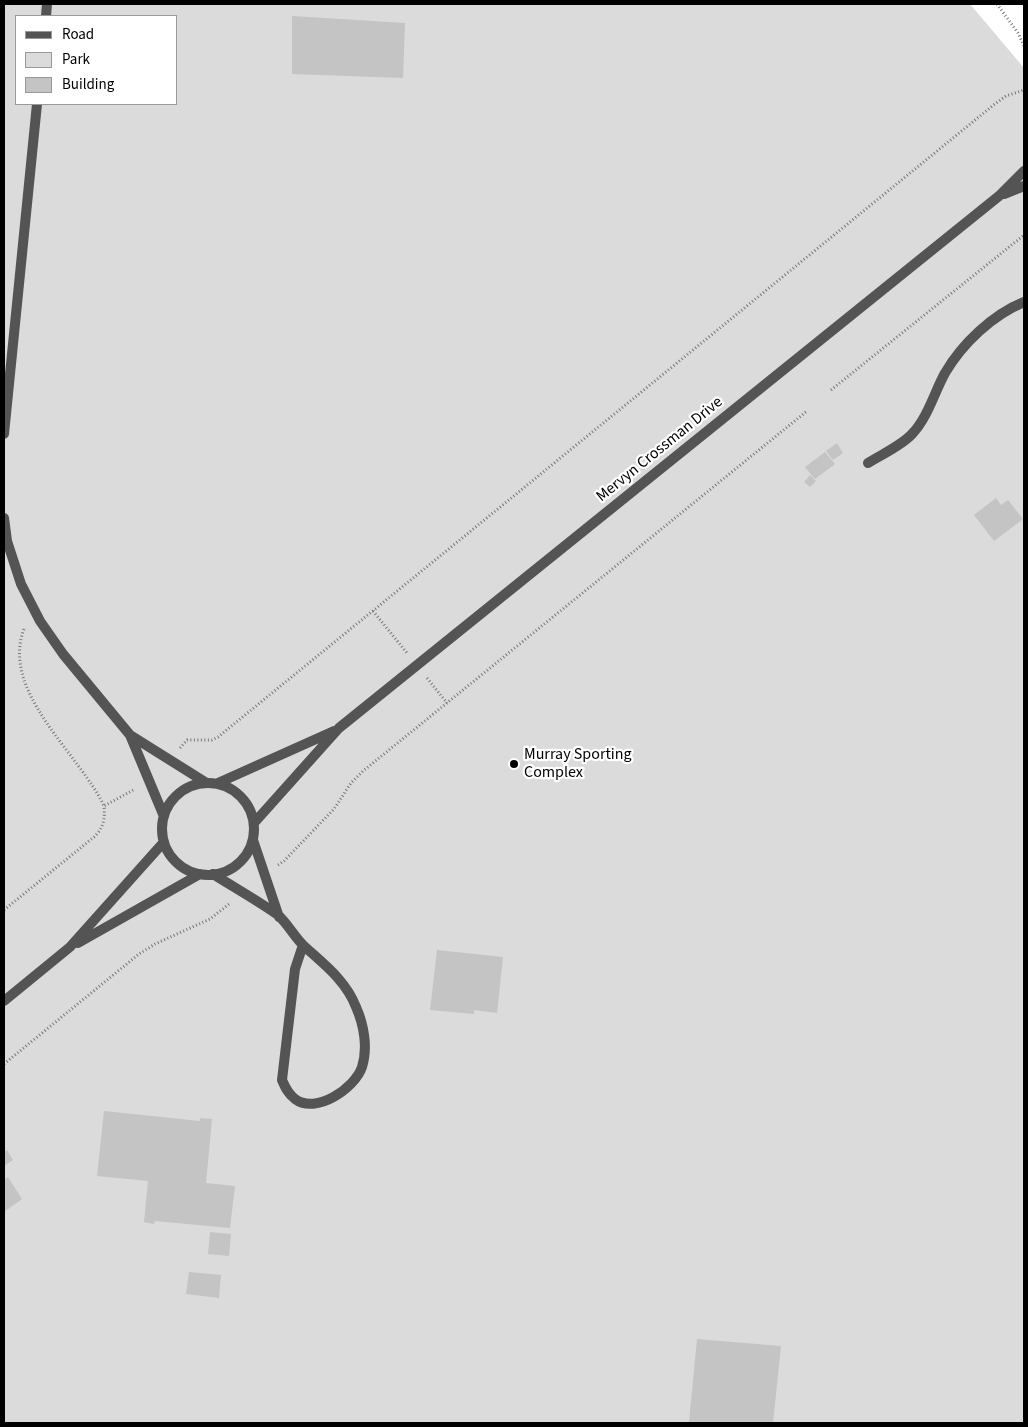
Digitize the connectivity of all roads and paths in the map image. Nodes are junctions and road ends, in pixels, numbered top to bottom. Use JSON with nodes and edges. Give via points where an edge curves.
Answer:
{"nodes":[{"id":1,"x":997,"y":4,"type":"edge"},
{"id":2,"x":1024,"y":46,"type":"edge"},
{"id":3,"x":1024,"y":90,"type":"edge"},
{"id":4,"x":37,"y":105,"type":"edge"},
{"id":5,"x":1024,"y":171,"type":"edge"},
{"id":6,"x":1024,"y":186,"type":"edge"},
{"id":7,"x":999,"y":196,"type":"junction"},
{"id":8,"x":1024,"y":235,"type":"edge"},
{"id":9,"x":1024,"y":302,"type":"edge"},
{"id":10,"x":831,"y":390,"type":"dead end"},
{"id":11,"x":808,"y":411,"type":"dead end"},
{"id":12,"x":4,"y":434,"type":"edge"},
{"id":13,"x":868,"y":464,"type":"dead end"},
{"id":14,"x":4,"y":518,"type":"edge"},
{"id":15,"x":32,"y":606,"type":"junction"},
{"id":16,"x":339,"y":728,"type":"junction"},
{"id":17,"x":130,"y":735,"type":"junction"},
{"id":18,"x":177,"y":754,"type":"dead end"},
{"id":19,"x":205,"y":782,"type":"junction"},
{"id":20,"x":218,"y":783,"type":"junction"},
{"id":21,"x":138,"y":787,"type":"dead end"},
{"id":22,"x":104,"y":806,"type":"junction"},
{"id":23,"x":163,"y":814,"type":"junction"},
{"id":24,"x":254,"y":823,"type":"junction"},
{"id":25,"x":253,"y":840,"type":"junction"},
{"id":26,"x":163,"y":842,"type":"junction"},
{"id":27,"x":275,"y":867,"type":"dead end"},
{"id":28,"x":200,"y":874,"type":"junction"},
{"id":29,"x":214,"y":874,"type":"junction"},
{"id":30,"x":231,"y":902,"type":"dead end"},
{"id":31,"x":4,"y":910,"type":"edge"},
{"id":32,"x":279,"y":916,"type":"junction"},
{"id":33,"x":303,"y":945,"type":"junction"},
{"id":34,"x":70,"y":947,"type":"junction"},
{"id":35,"x":4,"y":1001,"type":"edge"},
{"id":36,"x":4,"y":1064,"type":"edge"}],
"edges":[{"from":1,"to":2,"type":"path"},
{"from":3,"to":18,"type":"path","via":[[996,103],[218,737],[187,740]]},
{"from":4,"to":12,"type":"street"},
{"from":5,"to":7,"type":"street","name":"Mervyn Crossman Drive"},
{"from":6,"to":7,"type":"street","name":"Mervyn Crossman Drive"},
{"from":7,"to":16,"type":"street","name":"Mervyn Crossman Drive"},
{"from":8,"to":10,"type":"path"},
{"from":9,"to":13,"type":"street","via":[[1000,316],[960,350],[922,422],[911,435]]},
{"from":11,"to":27,"type":"path","via":[[363,771],[350,783],[334,809]]},
{"from":14,"to":15,"type":"street","via":[[6,541]]},
{"from":15,"to":17,"type":"street","via":[[63,654]]},
{"from":15,"to":22,"type":"path","via":[[20,644],[24,680],[39,712],[96,790]]},
{"from":16,"to":20,"type":"street","name":"Mervyn Crossman Drive"},
{"from":16,"to":24,"type":"street","name":"Mervyn Crossman Drive"},
{"from":17,"to":19,"type":"street"},
{"from":17,"to":23,"type":"street"},
{"from":19,"to":20,"type":"street"},
{"from":19,"to":23,"type":"street","via":[[179,792]]},
{"from":20,"to":24,"type":"street","via":[[242,797]]},
{"from":21,"to":22,"type":"path"},
{"from":22,"to":31,"type":"path","via":[[104,824],[94,837]]},
{"from":23,"to":26,"type":"street"},
{"from":24,"to":25,"type":"street"},
{"from":25,"to":29,"type":"street","via":[[239,863]]},
{"from":25,"to":32,"type":"street"},
{"from":26,"to":28,"type":"street","via":[[177,864]]},
{"from":26,"to":34,"type":"street"},
{"from":28,"to":29,"type":"street"},
{"from":28,"to":34,"type":"street"},
{"from":29,"to":32,"type":"street"},
{"from":30,"to":36,"type":"path","via":[[210,919],[139,954]]},
{"from":32,"to":33,"type":"street"},
{"from":33,"to":33,"type":"street","via":[[332,971],[347,990],[361,1022],[364,1047],[362,1066],[356,1079],[329,1100],[307,1104],[295,1100],[282,1080],[295,969]]},
{"from":34,"to":35,"type":"street"}]}
